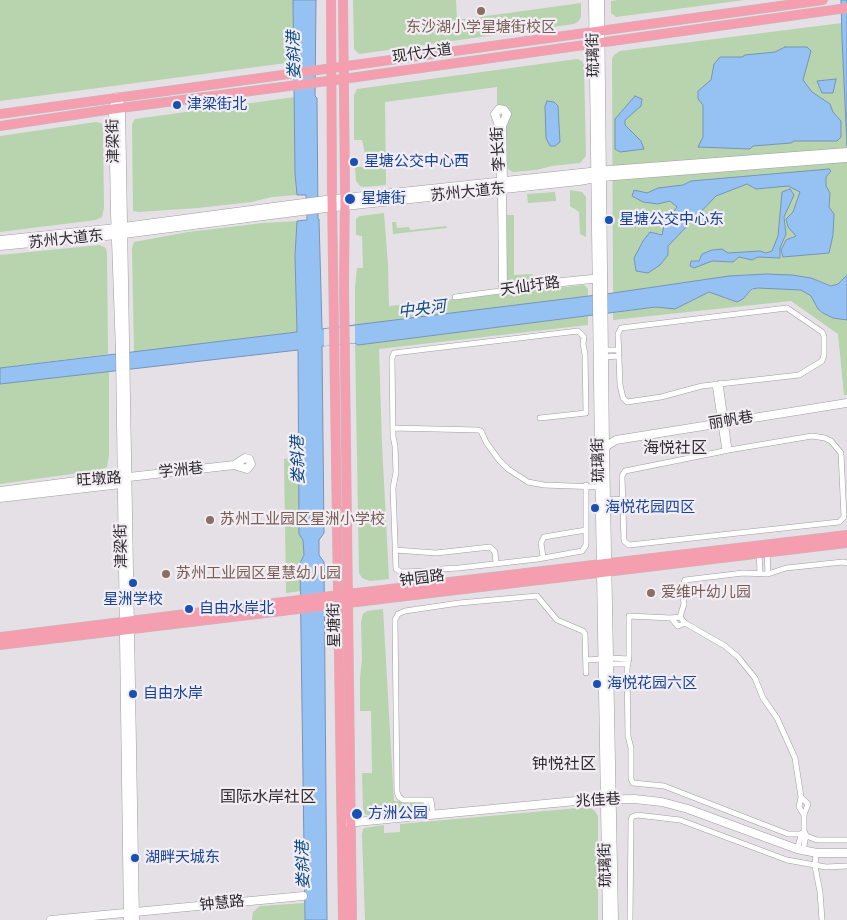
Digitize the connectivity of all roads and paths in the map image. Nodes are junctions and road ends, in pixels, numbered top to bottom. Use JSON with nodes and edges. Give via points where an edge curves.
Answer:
{"nodes":[{"id":1,"x":331,"y":0,"type":"edge"},
{"id":2,"x":343,"y":0,"type":"edge"},
{"id":3,"x":593,"y":0,"type":"edge"},
{"id":4,"x":600,"y":0,"type":"edge"},
{"id":5,"x":823,"y":0,"type":"edge"},
{"id":6,"x":844,"y":8,"type":"edge"},
{"id":7,"x":597,"y":32,"type":"junction"},
{"id":8,"x":597,"y":42,"type":"junction"},
{"id":9,"x":343,"y":66,"type":"junction"},
{"id":10,"x":331,"y":68,"type":"junction"},
{"id":11,"x":343,"y":79,"type":"junction"},
{"id":12,"x":331,"y":80,"type":"junction"},
{"id":13,"x":117,"y":97,"type":"junction"},
{"id":14,"x":117,"y":108,"type":"junction"},
{"id":15,"x":0,"y":114,"type":"edge"},
{"id":16,"x":0,"y":126,"type":"edge"},
{"id":17,"x":847,"y":152,"type":"edge"},
{"id":18,"x":847,"y":158,"type":"edge"},
{"id":19,"x":599,"y":174,"type":"junction"},
{"id":20,"x":502,"y":184,"type":"junction"},
{"id":21,"x":344,"y":202,"type":"junction"},
{"id":22,"x":332,"y":203,"type":"junction"},
{"id":23,"x":119,"y":231,"type":"junction"},
{"id":24,"x":0,"y":240,"type":"edge"},
{"id":25,"x":0,"y":246,"type":"edge"},
{"id":26,"x":601,"y":278,"type":"junction"},
{"id":27,"x":503,"y":288,"type":"junction"},
{"id":28,"x":455,"y":296,"type":"dead end"},
{"id":29,"x":601,"y":314,"type":"junction"},
{"id":30,"x":340,"y":328,"type":"junction"},
{"id":31,"x":618,"y":350,"type":"junction"},
{"id":32,"x":605,"y":354,"type":"junction"},
{"id":33,"x":618,"y":356,"type":"junction"},
{"id":34,"x":717,"y":384,"type":"junction"},
{"id":35,"x":847,"y":403,"type":"edge"},
{"id":36,"x":540,"y":418,"type":"dead end"},
{"id":37,"x":723,"y":423,"type":"junction"},
{"id":38,"x":393,"y":428,"type":"junction"},
{"id":39,"x":602,"y":436,"type":"junction"},
{"id":40,"x":616,"y":440,"type":"junction"},
{"id":41,"x":602,"y":448,"type":"junction"},
{"id":42,"x":727,"y":451,"type":"junction"},
{"id":43,"x":234,"y":465,"type":"dead end"},
{"id":44,"x":124,"y":479,"type":"junction"},
{"id":45,"x":586,"y":485,"type":"junction"},
{"id":46,"x":599,"y":485,"type":"junction"},
{"id":47,"x":0,"y":491,"type":"edge"},
{"id":48,"x":0,"y":498,"type":"edge"},
{"id":49,"x":623,"y":501,"type":"junction"},
{"id":50,"x":606,"y":502,"type":"junction"},
{"id":51,"x":586,"y":530,"type":"junction"},
{"id":52,"x":847,"y":536,"type":"edge"},
{"id":53,"x":847,"y":543,"type":"edge"},
{"id":54,"x":395,"y":550,"type":"junction"},
{"id":55,"x":763,"y":553,"type":"junction"},
{"id":56,"x":543,"y":558,"type":"junction"},
{"id":57,"x":847,"y":563,"type":"edge"},
{"id":58,"x":496,"y":564,"type":"junction"},
{"id":59,"x":604,"y":568,"type":"junction"},
{"id":60,"x":760,"y":573,"type":"junction"},
{"id":61,"x":768,"y":574,"type":"junction"},
{"id":62,"x":343,"y":599,"type":"junction"},
{"id":63,"x":680,"y":617,"type":"junction"},
{"id":64,"x":671,"y":618,"type":"junction"},
{"id":65,"x":685,"y":623,"type":"junction"},
{"id":66,"x":127,"y":625,"type":"junction"},
{"id":67,"x":0,"y":637,"type":"edge"},
{"id":68,"x":0,"y":645,"type":"edge"},
{"id":69,"x":586,"y":661,"type":"junction"},
{"id":70,"x":605,"y":661,"type":"junction"},
{"id":71,"x":628,"y":662,"type":"junction"},
{"id":72,"x":586,"y":673,"type":"dead end"},
{"id":73,"x":801,"y":797,"type":"junction"},
{"id":74,"x":608,"y":799,"type":"junction"},
{"id":75,"x":804,"y":815,"type":"junction"},
{"id":76,"x":430,"y":816,"type":"junction"},
{"id":77,"x":346,"y":823,"type":"junction"},
{"id":78,"x":804,"y":834,"type":"junction"},
{"id":79,"x":847,"y":840,"type":"edge"},
{"id":80,"x":800,"y":850,"type":"junction"},
{"id":81,"x":816,"y":853,"type":"junction"},
{"id":82,"x":847,"y":853,"type":"edge"},
{"id":83,"x":815,"y":866,"type":"junction"},
{"id":84,"x":847,"y":866,"type":"edge"},
{"id":85,"x":303,"y":896,"type":"dead end"},
{"id":86,"x":131,"y":916,"type":"edge"},
{"id":87,"x":51,"y":920,"type":"edge"},
{"id":88,"x":343,"y":920,"type":"edge"},
{"id":89,"x":352,"y":920,"type":"edge"},
{"id":90,"x":607,"y":920,"type":"edge"},
{"id":91,"x":614,"y":920,"type":"edge"},
{"id":92,"x":630,"y":920,"type":"edge"},
{"id":93,"x":822,"y":920,"type":"edge"}],
"edges":[{"from":1,"to":10,"type":"main road","name":"星塘街"},
{"from":2,"to":9,"type":"main road","name":"星塘街"},
{"from":3,"to":7,"type":"main road","name":"琉璃街"},
{"from":4,"to":7,"type":"main road","name":"琉璃街"},
{"from":5,"to":7,"type":"main road","name":"现代大道"},
{"from":6,"to":8,"type":"main road","name":"现代大道"},
{"from":7,"to":8,"type":"main road","name":"琉璃街"},
{"from":7,"to":9,"type":"main road","name":"现代大道"},
{"from":8,"to":11,"type":"main road","name":"现代大道"},
{"from":8,"to":19,"type":"main road","name":"琉璃街"},
{"from":9,"to":10,"type":"main road","name":"现代大道"},
{"from":9,"to":11,"type":"main road","name":"星塘街"},
{"from":10,"to":12,"type":"main road","name":"星塘街"},
{"from":10,"to":13,"type":"main road","name":"现代大道"},
{"from":11,"to":12,"type":"main road","name":"现代大道"},
{"from":11,"to":21,"type":"main road","name":"星塘街"},
{"from":12,"to":14,"type":"main road","name":"现代大道"},
{"from":12,"to":22,"type":"main road","name":"星塘街"},
{"from":13,"to":14,"type":"main road","name":"津梁街"},
{"from":13,"to":15,"type":"main road","name":"现代大道"},
{"from":14,"to":16,"type":"main road","name":"现代大道"},
{"from":14,"to":23,"type":"main road","name":"津梁街"},
{"from":17,"to":19,"type":"main road","name":"苏州大道东"},
{"from":18,"to":19,"type":"main road","name":"苏州大道东"},
{"from":19,"to":20,"type":"main road","name":"苏州大道东"},
{"from":19,"to":26,"type":"main road","name":"琉璃街"},
{"from":20,"to":20,"type":"main road","name":"李长街","via":[[502,126],[507,114],[499,108],[495,114],[499,126]]},
{"from":20,"to":21,"type":"main road","name":"苏州大道东"},
{"from":20,"to":27,"type":"main road","name":"李长街"},
{"from":21,"to":22,"type":"main road","name":"苏州大道东"},
{"from":21,"to":30,"type":"main road","name":"星塘街"},
{"from":22,"to":23,"type":"main road","name":"苏州大道东","via":[[306,202]]},
{"from":22,"to":23,"type":"main road","name":"苏州大道东","via":[[307,211]]},
{"from":22,"to":30,"type":"main road","name":"星塘街"},
{"from":23,"to":24,"type":"main road","name":"苏州大道东"},
{"from":23,"to":25,"type":"main road","name":"苏州大道东"},
{"from":23,"to":44,"type":"main road","name":"津梁街"},
{"from":26,"to":27,"type":"main road","name":"天仙圩路"},
{"from":26,"to":29,"type":"main road","name":"琉璃街"},
{"from":27,"to":28,"type":"street","name":"天仙圩路"},
{"from":29,"to":32,"type":"main road","name":"琉璃街"},
{"from":29,"to":39,"type":"main road","name":"琉璃街"},
{"from":30,"to":62,"type":"main road","name":"星塘街"},
{"from":31,"to":32,"type":"street"},
{"from":31,"to":33,"type":"street"},
{"from":31,"to":34,"type":"street","via":[[619,330],[625,326],[785,308],[823,334],[823,358],[799,375]]},
{"from":32,"to":33,"type":"street"},
{"from":32,"to":39,"type":"main road","name":"琉璃街"},
{"from":33,"to":34,"type":"street","via":[[621,392],[626,402]]},
{"from":34,"to":37,"type":"street"},
{"from":35,"to":37,"type":"main road","name":"丽帆巷"},
{"from":36,"to":38,"type":"street","via":[[586,413],[584,337],[578,331],[394,353]]},
{"from":37,"to":40,"type":"main road","name":"丽帆巷"},
{"from":37,"to":42,"type":"street"},
{"from":38,"to":45,"type":"street","via":[[478,430],[498,460],[528,482],[554,486]]},
{"from":38,"to":54,"type":"street"},
{"from":39,"to":40,"type":"main road","name":"丽帆巷"},
{"from":39,"to":41,"type":"main road","name":"琉璃街"},
{"from":40,"to":41,"type":"main road","name":"丽帆巷"},
{"from":41,"to":46,"type":"main road","name":"琉璃街"},
{"from":41,"to":50,"type":"main road","name":"琉璃街"},
{"from":42,"to":49,"type":"street","via":[[627,470],[622,476]]},
{"from":42,"to":49,"type":"street","via":[[812,436],[831,441],[842,458],[843,519],[629,545],[624,539]]},
{"from":43,"to":44,"type":"main road","name":"学洲巷"},
{"from":44,"to":47,"type":"main road","name":"旺墩路"},
{"from":44,"to":48,"type":"main road","name":"旺墩路"},
{"from":44,"to":66,"type":"main road","name":"津梁街"},
{"from":45,"to":46,"type":"street"},
{"from":45,"to":51,"type":"street"},
{"from":46,"to":59,"type":"main road","name":"琉璃街"},
{"from":49,"to":50,"type":"street"},
{"from":50,"to":59,"type":"main road","name":"琉璃街"},
{"from":51,"to":56,"type":"street","via":[[586,545],[582,551]]},
{"from":51,"to":56,"type":"street","via":[[544,537],[540,543]]},
{"from":52,"to":59,"type":"main road","name":"钟园路"},
{"from":53,"to":55,"type":"main road","name":"钟园路"},
{"from":54,"to":58,"type":"street","via":[[436,553],[490,547],[495,552]]},
{"from":54,"to":58,"type":"street","via":[[395,567],[399,572]]},
{"from":55,"to":59,"type":"main road","name":"钟园路"},
{"from":55,"to":60,"type":"street"},
{"from":55,"to":61,"type":"street"},
{"from":56,"to":58,"type":"street"},
{"from":57,"to":61,"type":"street","via":[[786,568]]},
{"from":59,"to":62,"type":"main road","name":"钟园路"},
{"from":59,"to":70,"type":"main road","name":"琉璃街"},
{"from":60,"to":61,"type":"street"},
{"from":60,"to":63,"type":"street","via":[[685,580]]},
{"from":62,"to":66,"type":"main road","name":"钟园路"},
{"from":62,"to":77,"type":"main road","name":"星塘街"},
{"from":63,"to":64,"type":"street"},
{"from":63,"to":65,"type":"street"},
{"from":64,"to":65,"type":"street","via":[[678,626]]},
{"from":64,"to":71,"type":"street","via":[[629,616]]},
{"from":65,"to":73,"type":"street","via":[[725,646],[756,678],[795,758]]},
{"from":66,"to":67,"type":"main road","name":"钟园路"},
{"from":66,"to":68,"type":"main road","name":"钟园路"},
{"from":66,"to":86,"type":"main road","name":"津梁街"},
{"from":69,"to":70,"type":"street"},
{"from":69,"to":72,"type":"street"},
{"from":69,"to":76,"type":"street","via":[[583,631],[557,620],[537,596],[459,603],[398,614],[395,620],[397,792],[403,800],[429,801]]},
{"from":70,"to":71,"type":"street"},
{"from":70,"to":74,"type":"main road","name":"琉璃街"},
{"from":71,"to":78,"type":"street","via":[[628,736],[633,783],[664,786],[788,834]]},
{"from":73,"to":75,"type":"street","via":[[799,807]]},
{"from":73,"to":75,"type":"street","via":[[808,804]]},
{"from":74,"to":76,"type":"main road","name":"兆佳巷"},
{"from":74,"to":80,"type":"main road","name":"兆佳巷","via":[[674,805]]},
{"from":74,"to":90,"type":"main road","name":"琉璃街"},
{"from":74,"to":91,"type":"main road","name":"琉璃街"},
{"from":75,"to":78,"type":"street"},
{"from":76,"to":77,"type":"main road","name":"兆佳巷"},
{"from":77,"to":88,"type":"main road","name":"星塘街"},
{"from":77,"to":89,"type":"main road","name":"星塘街"},
{"from":78,"to":79,"type":"street","via":[[820,841]]},
{"from":78,"to":80,"type":"street"},
{"from":80,"to":81,"type":"main road","name":"兆佳巷"},
{"from":81,"to":82,"type":"main road","name":"兆佳巷"},
{"from":81,"to":83,"type":"street"},
{"from":83,"to":84,"type":"street"},
{"from":83,"to":92,"type":"street","via":[[771,855],[680,820],[637,815],[631,820]]},
{"from":83,"to":93,"type":"street"},
{"from":85,"to":86,"type":"main road","name":"钟慧路"},
{"from":86,"to":87,"type":"main road","name":"钟慧路"}]}
